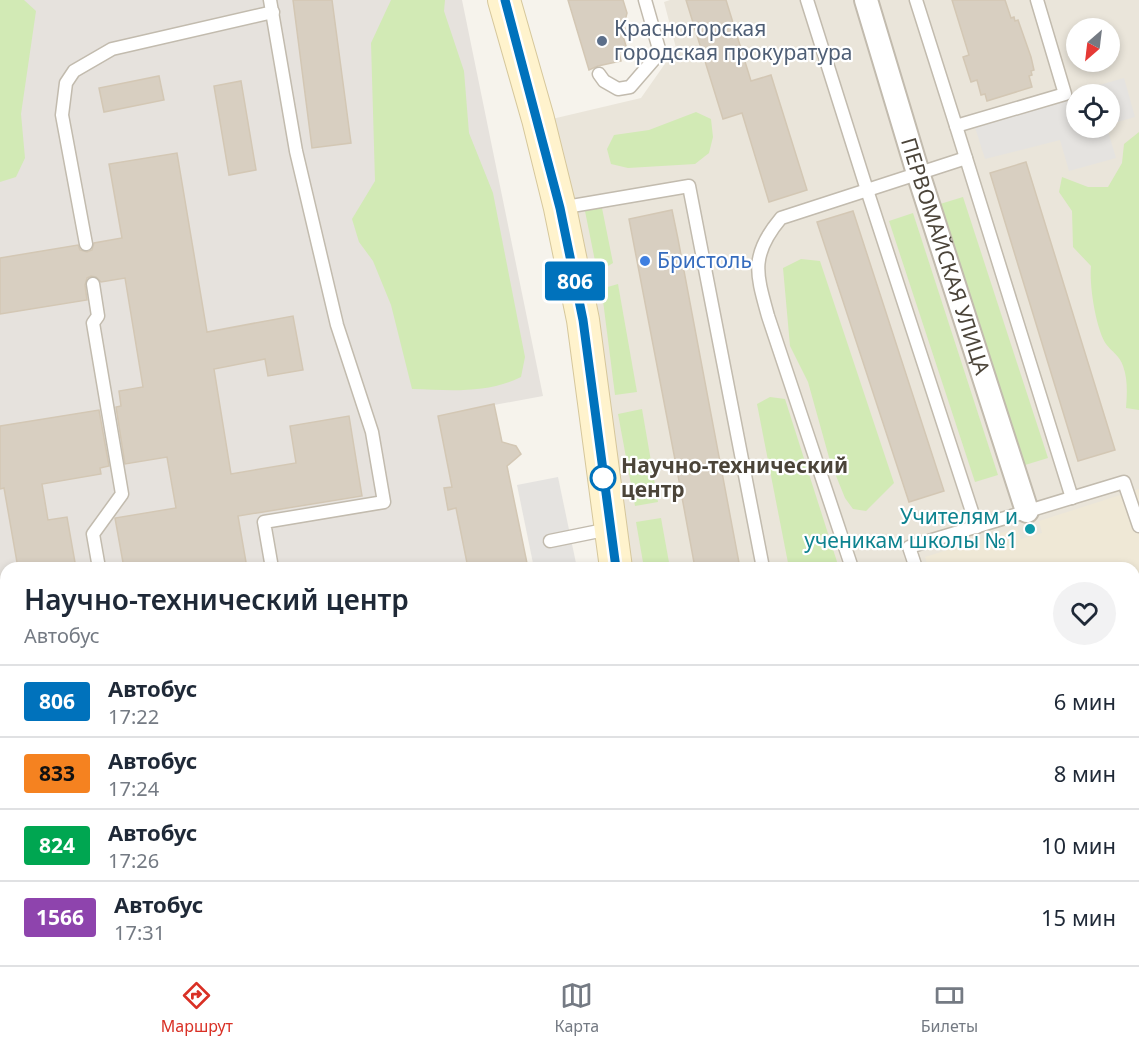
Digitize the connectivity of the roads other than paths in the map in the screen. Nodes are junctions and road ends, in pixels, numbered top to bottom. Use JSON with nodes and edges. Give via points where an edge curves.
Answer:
{"nodes":[{"id":1,"x":504,"y":0,"type":"edge"},
{"id":2,"x":645,"y":0,"type":"edge"},
{"id":3,"x":807,"y":0,"type":"edge"},
{"id":4,"x":866,"y":0,"type":"edge"},
{"id":5,"x":916,"y":0,"type":"edge"},
{"id":6,"x":1037,"y":0,"type":"edge"},
{"id":7,"x":272,"y":6,"type":"edge"},
{"id":8,"x":599,"y":74,"type":"dead end"},
{"id":9,"x":956,"y":126,"type":"junction"},
{"id":10,"x":966,"y":158,"type":"junction"},
{"id":11,"x":918,"y":173,"type":"junction"},
{"id":12,"x":867,"y":190,"type":"junction"},
{"id":13,"x":560,"y":208,"type":"junction"},
{"id":14,"x":86,"y":244,"type":"dead end"},
{"id":15,"x":93,"y":284,"type":"dead end"},
{"id":16,"x":1072,"y":498,"type":"junction"},
{"id":17,"x":1027,"y":511,"type":"junction"},
{"id":18,"x":977,"y":526,"type":"junction"},
{"id":19,"x":1139,"y":526,"type":"edge"},
{"id":20,"x":610,"y":528,"type":"junction"},
{"id":21,"x":550,"y":541,"type":"dead end"},
{"id":22,"x":98,"y":562,"type":"edge"},
{"id":23,"x":271,"y":562,"type":"edge"},
{"id":24,"x":615,"y":562,"type":"edge"},
{"id":25,"x":762,"y":562,"type":"edge"},
{"id":26,"x":850,"y":562,"type":"edge"},
{"id":27,"x":914,"y":562,"type":"edge"}],
"edges":[{"from":1,"to":13,"type":"main road"},
{"from":2,"to":8,"type":"lane","via":[[659,49],[656,57],[630,87],[618,89]]},
{"from":3,"to":12,"type":"lane"},
{"from":4,"to":11,"type":"street","name":"ПЕРВОМАЙСКАЯ УЛИЦА"},
{"from":5,"to":9,"type":"lane"},
{"from":6,"to":9,"type":"lane","via":[[1065,94]]},
{"from":7,"to":14,"type":"lane","via":[[112,49],[74,71],[66,83],[62,115]]},
{"from":7,"to":23,"type":"lane","via":[[298,161],[337,325],[372,432],[384,502],[264,522]]},
{"from":9,"to":10,"type":"lane"},
{"from":10,"to":11,"type":"lane"},
{"from":10,"to":16,"type":"lane"},
{"from":11,"to":12,"type":"lane"},
{"from":11,"to":17,"type":"street","name":"ПЕРВОМАЙСКАЯ УЛИЦА"},
{"from":12,"to":18,"type":"lane"},
{"from":12,"to":26,"type":"lane","via":[[781,218],[769,232],[759,255],[757,279]]},
{"from":13,"to":20,"type":"main road","via":[[583,320]]},
{"from":13,"to":25,"type":"lane","via":[[689,186]]},
{"from":15,"to":22,"type":"lane","via":[[98,316],[93,323],[122,494],[93,534]]},
{"from":16,"to":17,"type":"lane"},
{"from":16,"to":19,"type":"lane","via":[[1125,482]]},
{"from":17,"to":18,"type":"lane"},
{"from":18,"to":27,"type":"lane","via":[[909,547]]},
{"from":20,"to":21,"type":"lane"},
{"from":20,"to":24,"type":"main road"}]}
